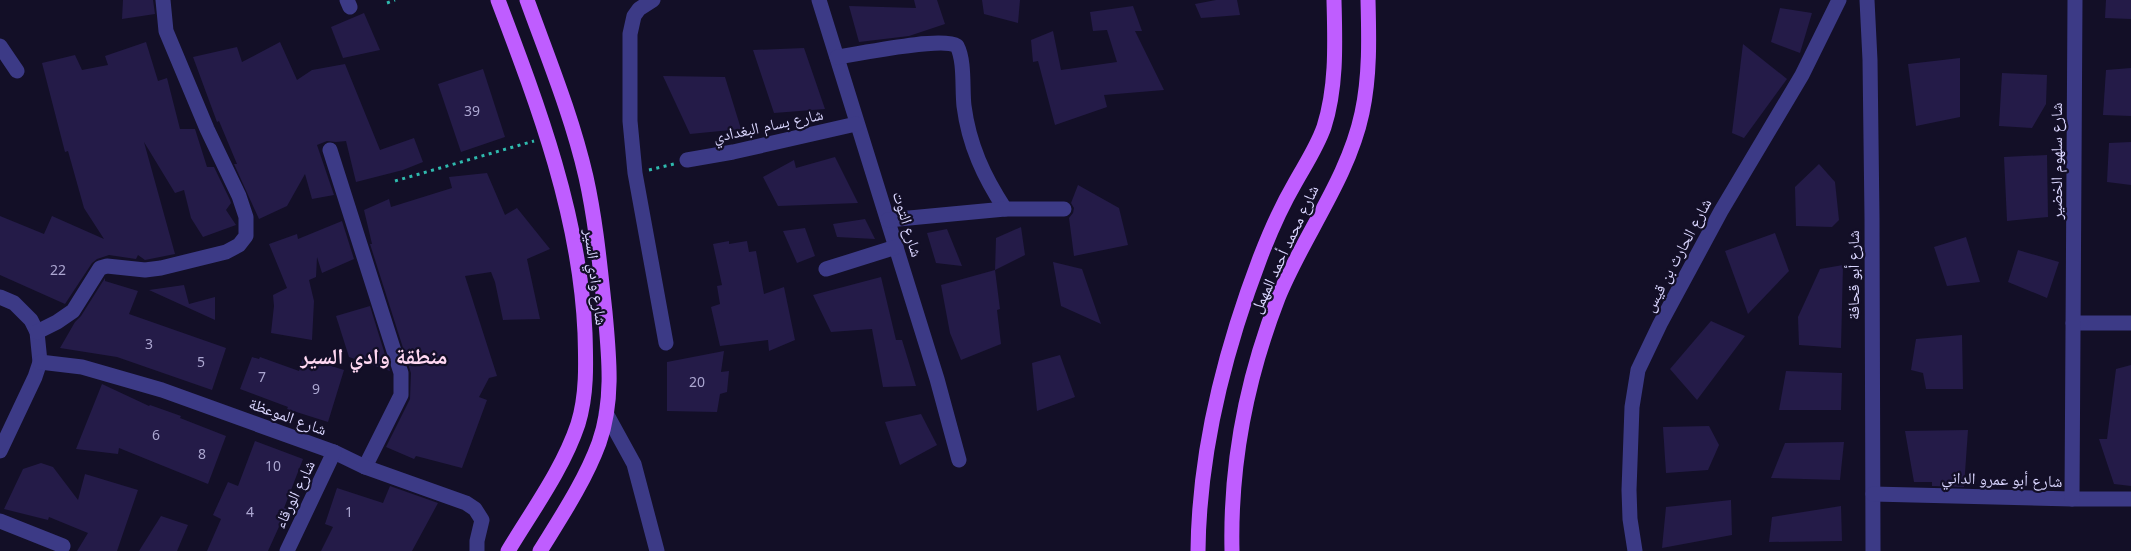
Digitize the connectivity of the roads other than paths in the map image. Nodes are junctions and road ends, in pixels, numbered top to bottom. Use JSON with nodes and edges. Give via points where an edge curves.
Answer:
{"nodes":[{"id":1,"x":163,"y":0,"type":"edge"},
{"id":2,"x":498,"y":0,"type":"edge"},
{"id":3,"x":526,"y":0,"type":"edge"},
{"id":4,"x":653,"y":0,"type":"edge"},
{"id":5,"x":819,"y":0,"type":"edge"},
{"id":6,"x":1334,"y":0,"type":"edge"},
{"id":7,"x":1368,"y":0,"type":"edge"},
{"id":8,"x":1839,"y":0,"type":"edge"},
{"id":9,"x":1867,"y":0,"type":"edge"},
{"id":10,"x":2074,"y":0,"type":"edge"},
{"id":11,"x":0,"y":46,"type":"edge"},
{"id":12,"x":837,"y":57,"type":"junction"},
{"id":13,"x":17,"y":71,"type":"dead end"},
{"id":14,"x":856,"y":124,"type":"junction"},
{"id":15,"x":330,"y":150,"type":"dead end"},
{"id":16,"x":687,"y":160,"type":"road end"},
{"id":17,"x":1064,"y":209,"type":"dead end"},
{"id":18,"x":1005,"y":210,"type":"junction"},
{"id":19,"x":888,"y":220,"type":"junction"},
{"id":20,"x":896,"y":247,"type":"junction"},
{"id":21,"x":826,"y":269,"type":"dead end"},
{"id":22,"x":0,"y":297,"type":"edge"},
{"id":23,"x":2073,"y":323,"type":"junction"},
{"id":24,"x":2131,"y":323,"type":"edge"},
{"id":25,"x":37,"y":332,"type":"junction"},
{"id":26,"x":666,"y":343,"type":"dead end"},
{"id":27,"x":40,"y":362,"type":"junction"},
{"id":28,"x":583,"y":406,"type":"junction"},
{"id":29,"x":606,"y":412,"type":"junction"},
{"id":30,"x":0,"y":451,"type":"edge"},
{"id":31,"x":334,"y":452,"type":"junction"},
{"id":32,"x":959,"y":460,"type":"dead end"},
{"id":33,"x":365,"y":467,"type":"junction"},
{"id":34,"x":1873,"y":494,"type":"junction"},
{"id":35,"x":2072,"y":499,"type":"junction"},
{"id":36,"x":2131,"y":499,"type":"edge"},
{"id":37,"x":0,"y":521,"type":"edge"},
{"id":38,"x":63,"y":546,"type":"dead end"},
{"id":39,"x":286,"y":551,"type":"edge"},
{"id":40,"x":477,"y":551,"type":"edge"},
{"id":41,"x":508,"y":551,"type":"edge"},
{"id":42,"x":540,"y":551,"type":"edge"},
{"id":43,"x":657,"y":551,"type":"edge"},
{"id":44,"x":1198,"y":551,"type":"edge"},
{"id":45,"x":1232,"y":551,"type":"edge"},
{"id":46,"x":1635,"y":551,"type":"edge"},
{"id":47,"x":1873,"y":551,"type":"edge"}],
"edges":[{"from":1,"to":25,"type":"street","via":[[169,40],[239,196],[246,217],[246,236],[226,252],[161,268],[101,267],[73,311]]},
{"from":2,"to":28,"type":"main road","name":"شارع وادي السير","via":[[568,205],[582,290],[586,349]]},
{"from":3,"to":29,"type":"main road","name":"شارع وادي السير","via":[[574,132],[594,214],[609,351]]},
{"from":4,"to":26,"type":"street","via":[[634,16],[630,34],[630,121],[635,173]]},
{"from":5,"to":12,"type":"street","name":"شارع التوت"},
{"from":6,"to":44,"type":"main road","name":"شارع محمد أحمد المهمل","via":[[1335,64],[1329,108],[1316,146],[1264,246],[1232,342],[1209,444]]},
{"from":7,"to":45,"type":"main road","name":"شارع محمد أحمد المهمل","via":[[1369,57],[1362,114],[1345,164],[1279,296],[1248,395],[1236,461]]},
{"from":8,"to":46,"type":"street","name":"شارع الحارث بن قيس","via":[[1802,75],[1721,211],[1638,370],[1632,407],[1630,469],[1630,519]]},
{"from":9,"to":34,"type":"street","name":"شارع أبو قحافة"},
{"from":10,"to":23,"type":"street","name":"شارع سلهوم الخضير"},
{"from":11,"to":13,"type":"street"},
{"from":12,"to":14,"type":"street","name":"شارع التوت"},
{"from":12,"to":18,"type":"street","via":[[926,43],[957,46],[972,146]]},
{"from":14,"to":16,"type":"street","name":"شارع بسام البغدادي"},
{"from":14,"to":19,"type":"street","name":"شارع التوت"},
{"from":15,"to":33,"type":"street","via":[[403,383],[401,395]]},
{"from":17,"to":18,"type":"street"},
{"from":18,"to":19,"type":"street"},
{"from":19,"to":20,"type":"street","name":"شارع التوت"},
{"from":20,"to":21,"type":"street"},
{"from":20,"to":32,"type":"street","name":"شارع التوت"},
{"from":22,"to":25,"type":"street","via":[[23,310]]},
{"from":23,"to":24,"type":"street"},
{"from":23,"to":35,"type":"street","name":"شارع سلهوم الخضير"},
{"from":25,"to":27,"type":"street"},
{"from":27,"to":30,"type":"street"},
{"from":27,"to":31,"type":"street","name":"شارع الموعظة","via":[[82,367],[129,380]]},
{"from":28,"to":29,"type":"main road"},
{"from":28,"to":41,"type":"main road","name":"شارع وادي السير","via":[[575,433],[555,473]]},
{"from":29,"to":42,"type":"main road","name":"شارع وادي السير","via":[[591,461]]},
{"from":29,"to":43,"type":"street","via":[[634,465]]},
{"from":31,"to":33,"type":"street","name":"شارع الموعظة"},
{"from":31,"to":39,"type":"street","name":"شارع الورقاء"},
{"from":33,"to":40,"type":"street","name":"شارع الموعظة","via":[[475,509],[482,520]]},
{"from":34,"to":35,"type":"street","name":"شارع أبو عمرو الداني"},
{"from":34,"to":47,"type":"street","name":"شارع أبو قحافة"},
{"from":35,"to":36,"type":"street","name":"شارع أبو عمرو الداني"},
{"from":37,"to":38,"type":"street"}]}
